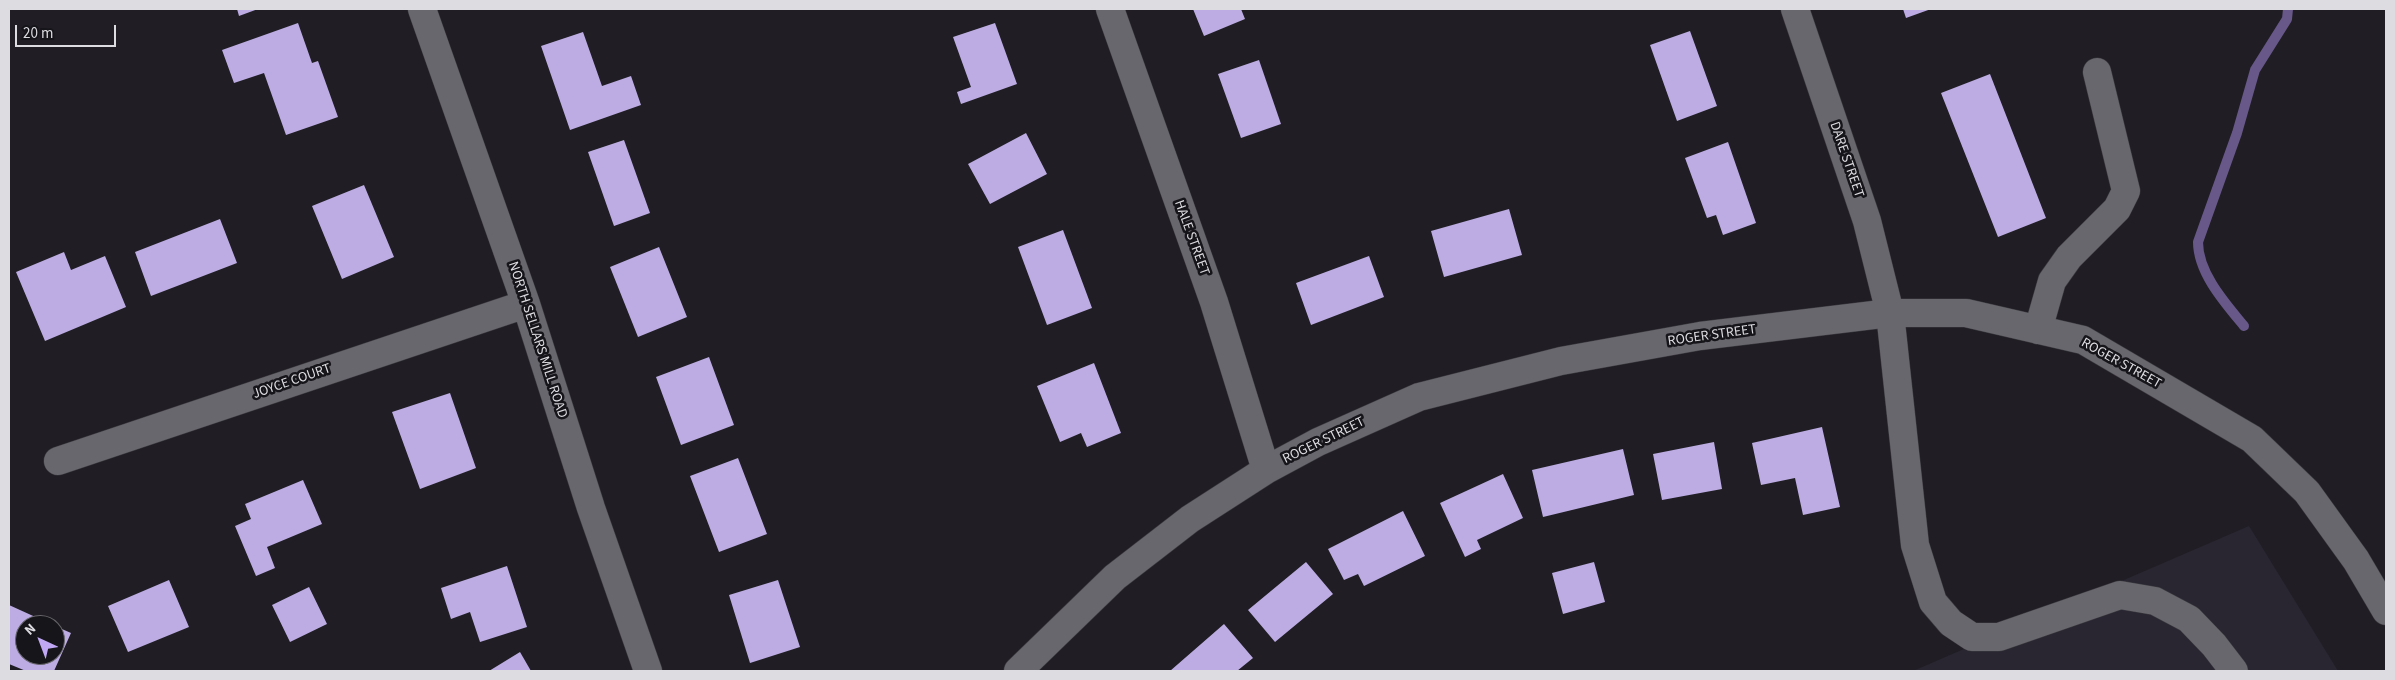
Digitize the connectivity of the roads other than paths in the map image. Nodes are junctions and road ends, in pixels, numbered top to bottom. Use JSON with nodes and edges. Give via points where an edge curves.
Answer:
{"nodes":[{"id":1,"x":422,"y":9,"type":"edge"},
{"id":2,"x":1110,"y":9,"type":"edge"},
{"id":3,"x":1795,"y":9,"type":"edge"},
{"id":4,"x":2097,"y":72,"type":"dead end"},
{"id":5,"x":526,"y":304,"type":"junction"},
{"id":6,"x":1890,"y":314,"type":"junction"},
{"id":7,"x":2038,"y":330,"type":"junction"},
{"id":8,"x":58,"y":461,"type":"dead end"},
{"id":9,"x":1266,"y":470,"type":"junction"},
{"id":10,"x":2385,"y":605,"type":"edge"},
{"id":11,"x":648,"y":671,"type":"edge"},
{"id":12,"x":1018,"y":671,"type":"edge"},
{"id":13,"x":2234,"y":671,"type":"edge"}],
"edges":[{"from":1,"to":5,"type":"street","name":"NORTH SELLARS MILL ROAD"},
{"from":2,"to":9,"type":"street","name":"HALE STREET","via":[[1214,302]]},
{"from":3,"to":6,"type":"street","name":"DARE STREET","via":[[1867,221]]},
{"from":4,"to":7,"type":"street","via":[[2126,191],[2117,210],[2069,257],[2052,281]]},
{"from":5,"to":8,"type":"street","name":"JOYCE COURT"},
{"from":5,"to":11,"type":"street","name":"NORTH SELLARS MILL ROAD"},
{"from":6,"to":7,"type":"street","name":"ROGER STREET","via":[[1966,313]]},
{"from":6,"to":9,"type":"street","name":"ROGER STREET","via":[[1700,336],[1561,361],[1419,396],[1318,442]]},
{"from":6,"to":13,"type":"street","name":"DARE STREET","via":[[1915,546],[1933,602],[1951,622],[1972,637],[1999,637],[2120,595],[2155,601],[2188,619]]},
{"from":7,"to":10,"type":"street","name":"ROGER STREET","via":[[2083,340],[2252,439],[2307,492]]},
{"from":9,"to":12,"type":"street","name":"ROGER STREET","via":[[1190,519],[1115,577]]}]}
